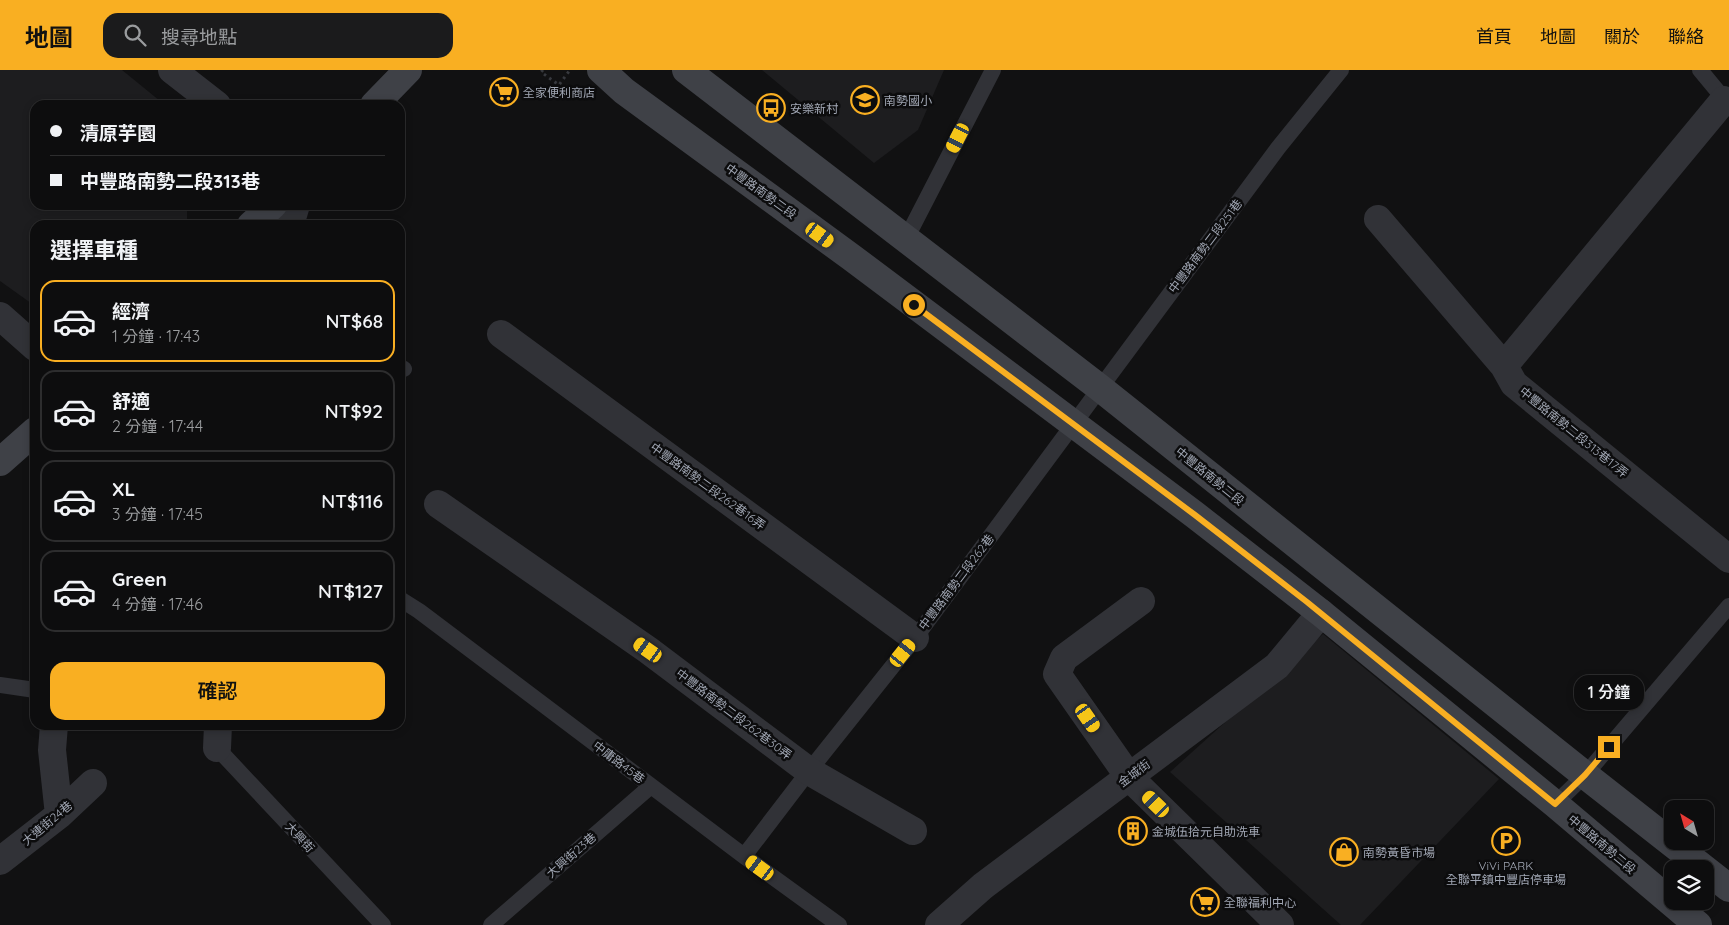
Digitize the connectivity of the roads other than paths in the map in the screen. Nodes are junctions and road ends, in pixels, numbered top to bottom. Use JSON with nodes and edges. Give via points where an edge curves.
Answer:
{"nodes":[{"id":1,"x":172,"y":70,"type":"edge"},
{"id":2,"x":408,"y":70,"type":"edge"},
{"id":3,"x":601,"y":70,"type":"edge"},
{"id":4,"x":686,"y":70,"type":"edge"},
{"id":5,"x":993,"y":70,"type":"edge"},
{"id":6,"x":1341,"y":70,"type":"edge"},
{"id":7,"x":1700,"y":70,"type":"edge"},
{"id":8,"x":211,"y":100,"type":"edge"},
{"id":9,"x":379,"y":100,"type":"edge"},
{"id":10,"x":1726,"y":102,"type":"edge"},
{"id":11,"x":268,"y":210,"type":"edge"},
{"id":12,"x":1378,"y":219,"type":"dead end"},
{"id":13,"x":256,"y":220,"type":"edge"},
{"id":14,"x":906,"y":239,"type":"junction"},
{"id":15,"x":0,"y":316,"type":"edge"},
{"id":16,"x":501,"y":334,"type":"dead end"},
{"id":17,"x":30,"y":343,"type":"edge"},
{"id":18,"x":1504,"y":366,"type":"junction"},
{"id":19,"x":1100,"y":388,"type":"junction"},
{"id":20,"x":1073,"y":425,"type":"junction"},
{"id":21,"x":30,"y":435,"type":"edge"},
{"id":22,"x":0,"y":462,"type":"edge"},
{"id":23,"x":438,"y":504,"type":"dead end"},
{"id":24,"x":1729,"y":559,"type":"edge"},
{"id":25,"x":1141,"y":601,"type":"dead end"},
{"id":26,"x":405,"y":602,"type":"edge"},
{"id":27,"x":1729,"y":606,"type":"edge"},
{"id":28,"x":1321,"y":614,"type":"junction"},
{"id":29,"x":915,"y":638,"type":"junction"},
{"id":30,"x":0,"y":685,"type":"edge"},
{"id":31,"x":30,"y":689,"type":"edge"},
{"id":32,"x":54,"y":730,"type":"edge"},
{"id":33,"x":217,"y":737,"type":"edge"},
{"id":34,"x":809,"y":771,"type":"junction"},
{"id":35,"x":1585,"y":775,"type":"junction"},
{"id":36,"x":1129,"y":777,"type":"junction"},
{"id":37,"x":93,"y":783,"type":"dead end"},
{"id":38,"x":651,"y":786,"type":"junction"},
{"id":39,"x":1555,"y":804,"type":"junction"},
{"id":40,"x":59,"y":815,"type":"junction"},
{"id":41,"x":914,"y":831,"type":"dead end"},
{"id":42,"x":744,"y":856,"type":"junction"},
{"id":43,"x":0,"y":861,"type":"edge"},
{"id":44,"x":1729,"y":888,"type":"edge"},
{"id":45,"x":383,"y":925,"type":"edge"},
{"id":46,"x":491,"y":925,"type":"edge"},
{"id":47,"x":838,"y":925,"type":"edge"},
{"id":48,"x":939,"y":925,"type":"edge"},
{"id":49,"x":1280,"y":925,"type":"edge"},
{"id":50,"x":1698,"y":925,"type":"edge"}],
"edges":[{"from":1,"to":8,"type":"street"},
{"from":2,"to":9,"type":"main road"},
{"from":3,"to":20,"type":"main road","name":"中豐路南勢二段","via":[[624,91]]},
{"from":4,"to":14,"type":"main road","name":"中豐路南勢二段"},
{"from":5,"to":14,"type":"lane"},
{"from":6,"to":19,"type":"lane","name":"中豐路南勢二段251巷","via":[[1278,148]]},
{"from":7,"to":10,"type":"lane"},
{"from":10,"to":18,"type":"street"},
{"from":11,"to":13,"type":"main road"},
{"from":12,"to":18,"type":"street","name":"中豐路南勢二段313巷17弄"},
{"from":14,"to":19,"type":"main road","name":"中豐路南勢二段"},
{"from":15,"to":17,"type":"street"},
{"from":16,"to":29,"type":"street","name":"中豐路南勢二段262巷16弄"},
{"from":18,"to":24,"type":"street","name":"中豐路南勢二段313巷17弄","via":[[1514,384]]},
{"from":19,"to":20,"type":"lane","name":"中豐路南勢二段251巷"},
{"from":19,"to":35,"type":"main road","name":"中豐路南勢二段"},
{"from":20,"to":28,"type":"main road","name":"中豐路南勢二段"},
{"from":20,"to":29,"type":"lane","name":"中豐路南勢二段262巷"},
{"from":21,"to":22,"type":"main road"},
{"from":23,"to":34,"type":"street","name":"中豐路南勢二段262巷30弄","via":[[648,650]]},
{"from":25,"to":36,"type":"street","via":[[1064,658],[1057,674]]},
{"from":26,"to":38,"type":"lane","name":"中庸路45巷"},
{"from":27,"to":35,"type":"lane"},
{"from":28,"to":36,"type":"street","name":"金城街","via":[[1277,666]]},
{"from":28,"to":39,"type":"main road","name":"中豐路南勢二段"},
{"from":29,"to":34,"type":"lane","name":"中豐路南勢二段262巷"},
{"from":30,"to":31,"type":"lane"},
{"from":32,"to":40,"type":"street","via":[[52,750]]},
{"from":33,"to":45,"type":"lane","name":"大興街"},
{"from":34,"to":41,"type":"street","name":"中豐路南勢二段262巷30弄"},
{"from":34,"to":42,"type":"lane","name":"中豐路南勢二段262巷"},
{"from":35,"to":39,"type":"lane"},
{"from":35,"to":44,"type":"main road","name":"中豐路南勢二段"},
{"from":36,"to":48,"type":"street","name":"金城街","via":[[983,886]]},
{"from":36,"to":49,"type":"street"},
{"from":37,"to":40,"type":"street","name":"大連街24巷"},
{"from":38,"to":42,"type":"lane","name":"中庸路45巷"},
{"from":38,"to":46,"type":"lane","name":"大興街23巷"},
{"from":39,"to":50,"type":"main road","name":"中豐路南勢二段"},
{"from":40,"to":43,"type":"street","name":"大連街24巷"},
{"from":42,"to":47,"type":"lane","name":"中庸路45巷"}]}
